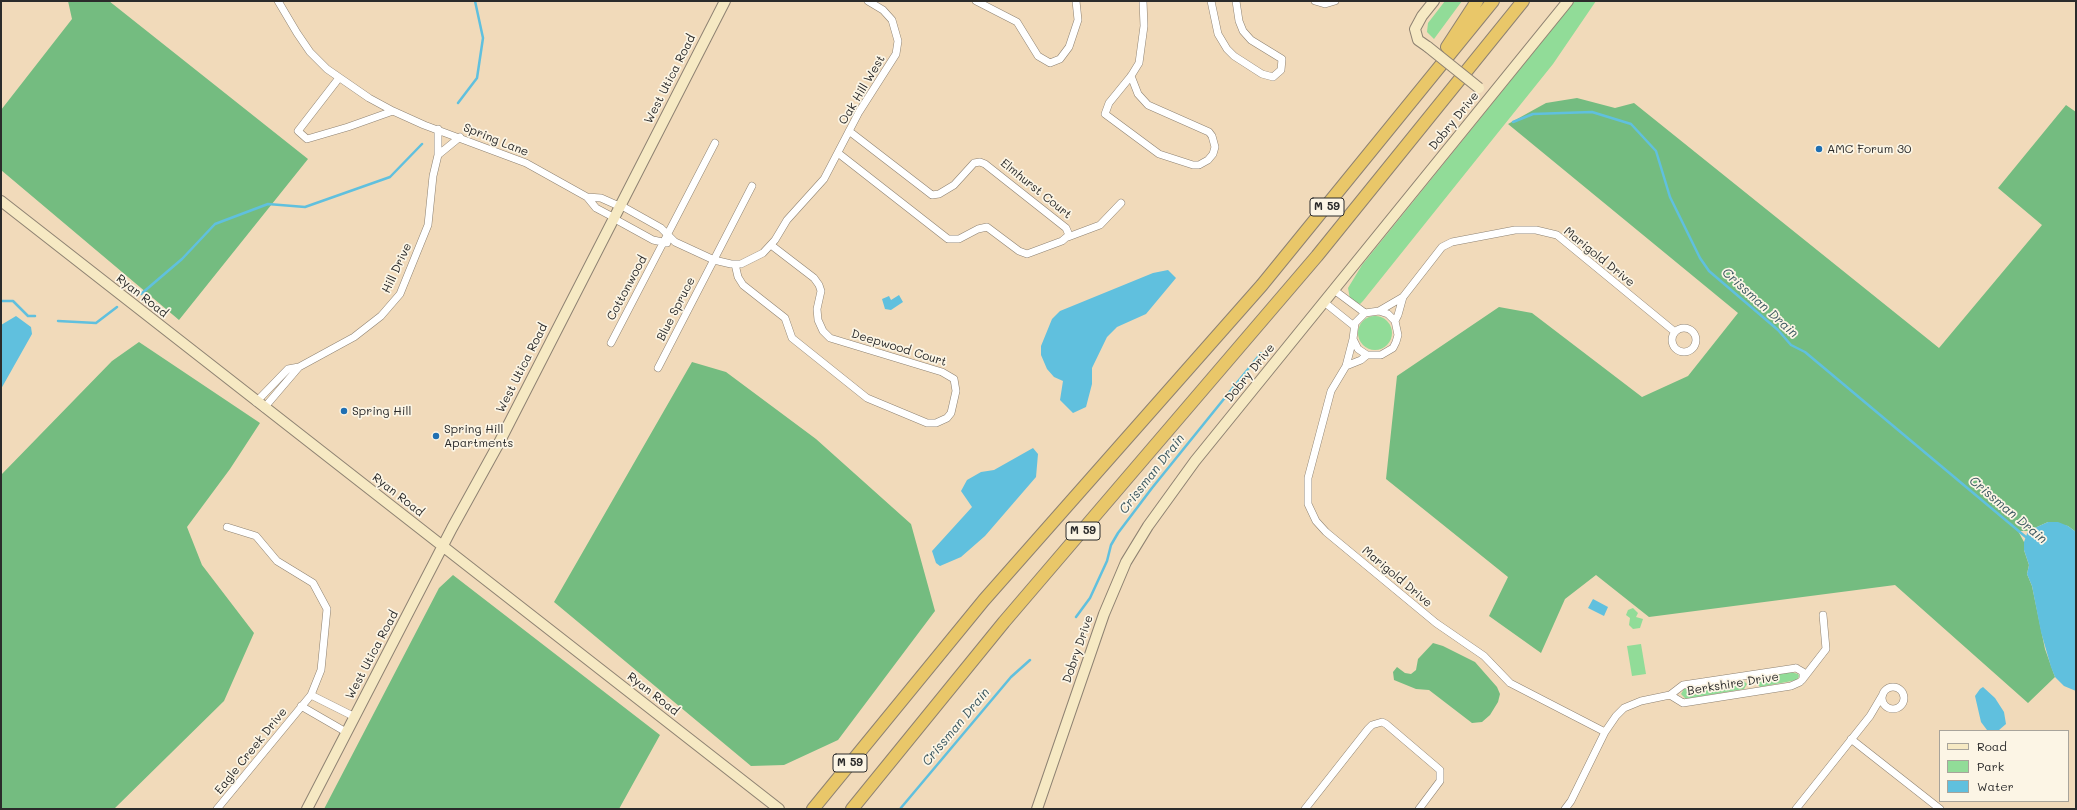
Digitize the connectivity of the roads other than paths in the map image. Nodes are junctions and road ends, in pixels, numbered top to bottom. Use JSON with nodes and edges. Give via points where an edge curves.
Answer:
{"nodes":[{"id":1,"x":278,"y":1,"type":"edge"},
{"id":2,"x":725,"y":1,"type":"edge"},
{"id":3,"x":868,"y":1,"type":"edge"},
{"id":4,"x":976,"y":1,"type":"edge"},
{"id":5,"x":1076,"y":1,"type":"edge"},
{"id":6,"x":1144,"y":1,"type":"edge"},
{"id":7,"x":1211,"y":1,"type":"edge"},
{"id":8,"x":1236,"y":1,"type":"edge"},
{"id":9,"x":1315,"y":1,"type":"edge"},
{"id":10,"x":1335,"y":1,"type":"edge"},
{"id":11,"x":1434,"y":1,"type":"edge"},
{"id":12,"x":1477,"y":1,"type":"edge"},
{"id":13,"x":1493,"y":1,"type":"edge"},
{"id":14,"x":1523,"y":1,"type":"edge"},
{"id":15,"x":1532,"y":1,"type":"edge"},
{"id":16,"x":1568,"y":1,"type":"edge"},
{"id":17,"x":1485,"y":48,"type":"junction"},
{"id":18,"x":1131,"y":76,"type":"junction"},
{"id":19,"x":340,"y":78,"type":"junction"},
{"id":20,"x":1490,"y":97,"type":"junction"},
{"id":21,"x":1410,"y":104,"type":"junction"},
{"id":22,"x":393,"y":111,"type":"junction"},
{"id":23,"x":438,"y":129,"type":"junction"},
{"id":24,"x":849,"y":131,"type":"junction"},
{"id":25,"x":460,"y":137,"type":"junction"},
{"id":26,"x":715,"y":143,"type":"dead end"},
{"id":27,"x":838,"y":154,"type":"junction"},
{"id":28,"x":438,"y":155,"type":"junction"},
{"id":29,"x":752,"y":186,"type":"dead end"},
{"id":30,"x":587,"y":197,"type":"junction"},
{"id":31,"x":1,"y":202,"type":"edge"},
{"id":32,"x":1121,"y":203,"type":"dead end"},
{"id":33,"x":619,"y":206,"type":"junction"},
{"id":34,"x":613,"y":218,"type":"junction"},
{"id":35,"x":668,"y":234,"type":"junction"},
{"id":36,"x":1068,"y":237,"type":"junction"},
{"id":37,"x":675,"y":242,"type":"junction"},
{"id":38,"x":664,"y":243,"type":"junction"},
{"id":39,"x":771,"y":245,"type":"junction"},
{"id":40,"x":714,"y":260,"type":"junction"},
{"id":41,"x":735,"y":264,"type":"junction"},
{"id":42,"x":1334,"y":290,"type":"junction"},
{"id":43,"x":1403,"y":298,"type":"junction"},
{"id":44,"x":1324,"y":302,"type":"junction"},
{"id":45,"x":1379,"y":311,"type":"junction"},
{"id":46,"x":1365,"y":313,"type":"junction"},
{"id":47,"x":1395,"y":321,"type":"junction"},
{"id":48,"x":1354,"y":326,"type":"junction"},
{"id":49,"x":1676,"y":332,"type":"dead end"},
{"id":50,"x":1353,"y":339,"type":"junction"},
{"id":51,"x":611,"y":343,"type":"dead end"},
{"id":52,"x":1367,"y":355,"type":"junction"},
{"id":53,"x":1346,"y":366,"type":"junction"},
{"id":54,"x":658,"y":368,"type":"dead end"},
{"id":55,"x":260,"y":405,"type":"junction"},
{"id":56,"x":227,"y":527,"type":"dead end"},
{"id":57,"x":442,"y":546,"type":"junction"},
{"id":58,"x":1823,"y":615,"type":"dead end"},
{"id":59,"x":1815,"y":665,"type":"junction"},
{"id":60,"x":1799,"y":669,"type":"junction"},
{"id":61,"x":1800,"y":682,"type":"junction"},
{"id":62,"x":1883,"y":694,"type":"junction"},
{"id":63,"x":311,"y":695,"type":"junction"},
{"id":64,"x":1670,"y":696,"type":"junction"},
{"id":65,"x":301,"y":706,"type":"junction"},
{"id":66,"x":1889,"y":709,"type":"junction"},
{"id":67,"x":354,"y":716,"type":"junction"},
{"id":68,"x":1870,"y":716,"type":"junction"},
{"id":69,"x":346,"y":732,"type":"junction"},
{"id":70,"x":1605,"y":732,"type":"junction"},
{"id":71,"x":1851,"y":739,"type":"junction"},
{"id":72,"x":814,"y":808,"type":"edge"},
{"id":73,"x":217,"y":809,"type":"edge"},
{"id":74,"x":307,"y":809,"type":"edge"},
{"id":75,"x":779,"y":809,"type":"edge"},
{"id":76,"x":852,"y":809,"type":"edge"},
{"id":77,"x":1037,"y":809,"type":"edge"},
{"id":78,"x":1305,"y":809,"type":"edge"},
{"id":79,"x":1419,"y":809,"type":"edge"},
{"id":80,"x":1565,"y":809,"type":"edge"},
{"id":81,"x":1796,"y":809,"type":"edge"},
{"id":82,"x":1940,"y":809,"type":"edge"}],
"edges":[{"from":1,"to":19,"type":"street","name":"Spring Lane","via":[[310,52]]},
{"from":2,"to":33,"type":"street","name":"West Utica Road"},
{"from":3,"to":24,"type":"street","name":"Oak Hill West","via":[[889,15],[896,31],[898,45],[893,60]]},
{"from":4,"to":5,"type":"street","via":[[1017,22],[1038,56],[1050,63],[1060,59],[1069,47],[1078,20]]},
{"from":6,"to":18,"type":"street","via":[[1144,26],[1139,63]]},
{"from":7,"to":8,"type":"street","via":[[1218,34],[1227,49],[1262,74],[1273,77],[1281,70],[1282,59],[1251,40],[1243,31]]},
{"from":9,"to":10,"type":"street","via":[[1325,4]]},
{"from":11,"to":20,"type":"street","bridge":true,"via":[[1415,29],[1418,40]]},
{"from":12,"to":21,"type":"highway"},
{"from":13,"to":21,"type":"highway","number":"M 59"},
{"from":14,"to":17,"type":"highway","number":"M 59"},
{"from":15,"to":17,"type":"highway"},
{"from":16,"to":20,"type":"street","name":"Dobry Drive"},
{"from":17,"to":76,"type":"highway","number":"M 59","via":[[1307,268],[1004,622]]},
{"from":18,"to":18,"type":"street","via":[[1109,103],[1106,115],[1159,154],[1193,165],[1208,160],[1215,147],[1209,132],[1144,103]]},
{"from":19,"to":22,"type":"street","name":"Spring Lane"},
{"from":19,"to":22,"type":"street","via":[[298,131],[307,139]]},
{"from":20,"to":42,"type":"street","name":"Dobry Drive"},
{"from":21,"to":72,"type":"highway","number":"M 59","via":[[1262,285],[955,634]]},
{"from":22,"to":23,"type":"street","name":"Spring Lane"},
{"from":23,"to":25,"type":"street","name":"Spring Lane"},
{"from":23,"to":28,"type":"street","name":"Hill Drive"},
{"from":24,"to":27,"type":"street","name":"Oak Hill West"},
{"from":24,"to":36,"type":"street","name":"Elmhurst Court","via":[[932,195],[954,185],[974,163],[980,162],[1066,228],[1069,232]]},
{"from":25,"to":28,"type":"street"},
{"from":25,"to":30,"type":"street","name":"Spring Lane","via":[[526,163]]},
{"from":26,"to":35,"type":"street","name":"Cottonwood"},
{"from":27,"to":36,"type":"street","name":"Elmhurst Court","via":[[948,239],[958,239],[987,227],[1027,254]]},
{"from":27,"to":39,"type":"street","name":"Oak Hill West","via":[[824,179],[787,220]]},
{"from":28,"to":55,"type":"street","name":"Hill Drive","via":[[428,225],[400,294],[381,316],[359,333],[299,367]]},
{"from":29,"to":40,"type":"street","name":"Blue Spruce"},
{"from":30,"to":33,"type":"street","name":"Spring Lane","via":[[601,198]]},
{"from":30,"to":34,"type":"street","name":"Spring Lane","via":[[596,208]]},
{"from":31,"to":55,"type":"street","name":"Ryan Road"},
{"from":32,"to":36,"type":"street","name":"Elmhurst Court","via":[[1100,225]]},
{"from":33,"to":34,"type":"street","name":"West Utica Road"},
{"from":33,"to":35,"type":"street"},
{"from":34,"to":38,"type":"street","via":[[653,240]]},
{"from":34,"to":57,"type":"street","name":"West Utica Road","via":[[499,443]]},
{"from":35,"to":37,"type":"street"},
{"from":35,"to":38,"type":"street","name":"Cottonwood"},
{"from":37,"to":38,"type":"street"},
{"from":37,"to":40,"type":"street"},
{"from":38,"to":51,"type":"street","name":"Cottonwood"},
{"from":39,"to":41,"type":"street","name":"Oak Hill West","via":[[753,259]]},
{"from":39,"to":41,"type":"street","name":"Deepwood Court","via":[[814,278],[819,285],[821,291],[817,309],[818,320],[822,331],[830,338],[942,372],[954,379],[956,391],[951,413],[947,418],[936,423],[925,422],[867,398],[792,338],[785,318],[743,285]]},
{"from":40,"to":41,"type":"street"},
{"from":40,"to":54,"type":"street","name":"Blue Spruce"},
{"from":42,"to":44,"type":"street","name":"Dobry Drive"},
{"from":42,"to":46,"type":"street"},
{"from":43,"to":45,"type":"street","name":"Marigold Drive"},
{"from":43,"to":47,"type":"street","name":"Marigold Drive"},
{"from":43,"to":49,"type":"street","name":"Marigold Drive","via":[[1442,247],[1452,242],[1515,230],[1536,230],[1557,235]]},
{"from":44,"to":48,"type":"street"},
{"from":44,"to":77,"type":"street","name":"Dobry Drive","via":[[1166,500],[1126,562],[1100,624]]},
{"from":45,"to":46,"type":"street","name":"Marigold Drive"},
{"from":45,"to":47,"type":"street","via":[[1388,314]]},
{"from":46,"to":48,"type":"street"},
{"from":47,"to":52,"type":"street","name":"Marigold Drive","via":[[1398,335],[1393,348],[1381,355]]},
{"from":48,"to":50,"type":"street","name":"Marigold Drive"},
{"from":50,"to":52,"type":"street","via":[[1358,349]]},
{"from":50,"to":53,"type":"street","name":"Marigold Drive"},
{"from":52,"to":53,"type":"street","name":"Marigold Drive","via":[[1362,360]]},
{"from":53,"to":70,"type":"street","name":"Marigold Drive","via":[[1331,391],[1308,478],[1308,504],[1316,521],[1436,623],[1484,656],[1510,683]]},
{"from":55,"to":57,"type":"street","name":"Ryan Road"},
{"from":56,"to":63,"type":"street","name":"Eagle Creek Drive","via":[[256,536],[277,561],[313,583],[327,609],[321,670]]},
{"from":57,"to":67,"type":"street","name":"West Utica Road"},
{"from":57,"to":75,"type":"street","name":"Ryan Road"},
{"from":58,"to":59,"type":"street","via":[[1827,647]]},
{"from":59,"to":60,"type":"street","name":"Berkshire Drive"},
{"from":59,"to":61,"type":"street"},
{"from":60,"to":61,"type":"street","via":[[1804,675]]},
{"from":60,"to":64,"type":"street","name":"Berkshire Drive","via":[[1683,685]]},
{"from":61,"to":64,"type":"street","name":"Berkshire Drive","via":[[1791,686],[1683,703]]},
{"from":62,"to":66,"type":"street","via":[[1882,701]]},
{"from":62,"to":66,"type":"street","via":[[1888,688],[1895,687],[1904,694],[1904,701],[1900,707]]},
{"from":62,"to":68,"type":"street"},
{"from":63,"to":65,"type":"street","name":"Eagle Creek Drive"},
{"from":63,"to":67,"type":"street"},
{"from":64,"to":70,"type":"street","name":"Berkshire Drive","via":[[1640,701],[1624,708]]},
{"from":65,"to":69,"type":"street","name":"Eagle Creek Drive"},
{"from":65,"to":73,"type":"street","name":"Eagle Creek Drive"},
{"from":66,"to":68,"type":"street"},
{"from":67,"to":69,"type":"street","name":"West Utica Road"},
{"from":68,"to":71,"type":"street"},
{"from":69,"to":74,"type":"street","name":"West Utica Road"},
{"from":70,"to":80,"type":"street","name":"Berkshire Drive"},
{"from":71,"to":81,"type":"street"},
{"from":71,"to":82,"type":"street"},
{"from":78,"to":79,"type":"street","via":[[1368,729],[1377,723],[1386,724],[1437,766],[1441,775],[1437,786]]}]}
